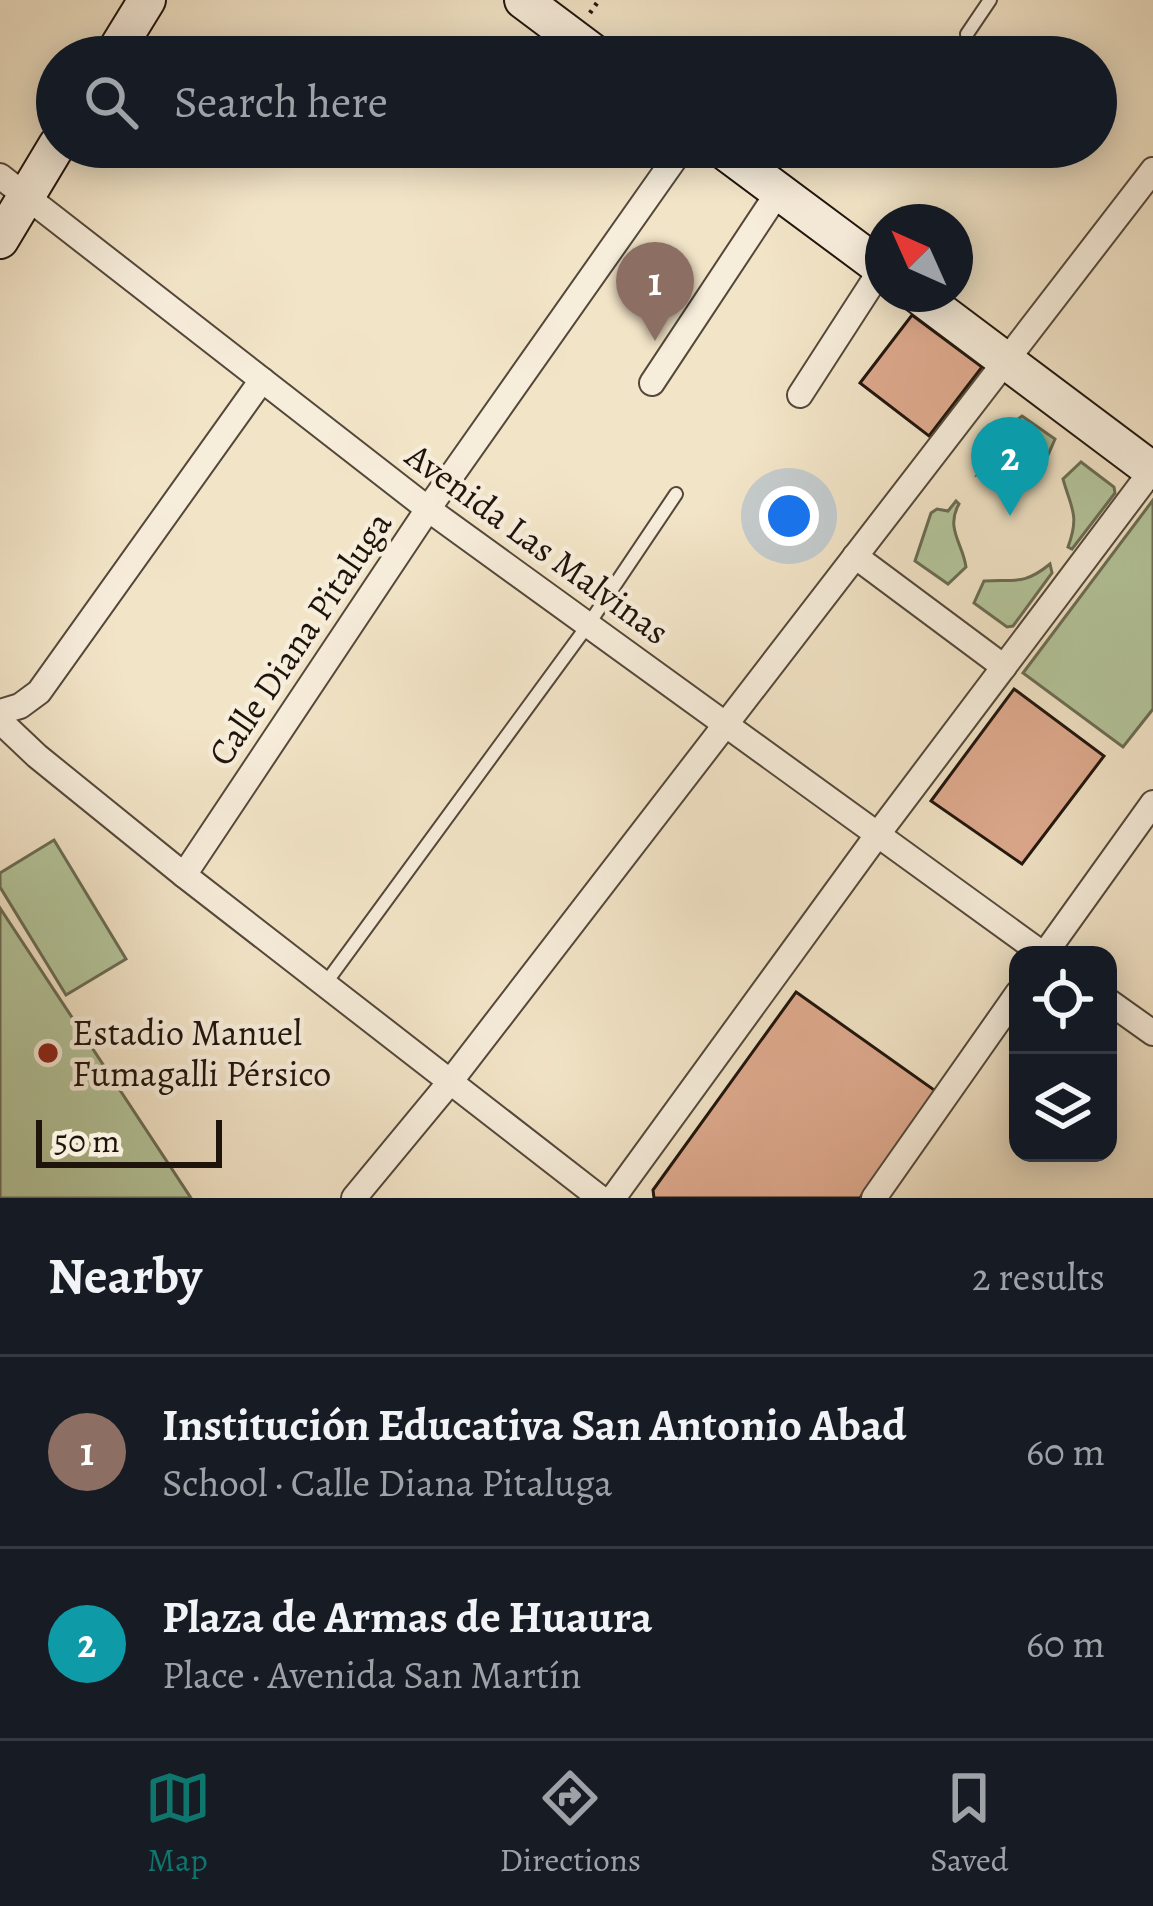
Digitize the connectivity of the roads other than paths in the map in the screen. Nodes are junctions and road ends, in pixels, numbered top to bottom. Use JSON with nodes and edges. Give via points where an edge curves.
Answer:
{"nodes":[{"id":1,"x":147,"y":0,"type":"edge"},
{"id":2,"x":523,"y":0,"type":"edge"},
{"id":3,"x":990,"y":0,"type":"edge"},
{"id":4,"x":967,"y":34,"type":"dead end"},
{"id":5,"x":125,"y":36,"type":"edge"},
{"id":6,"x":571,"y":36,"type":"edge"},
{"id":7,"x":36,"y":165,"type":"edge"},
{"id":8,"x":668,"y":168,"type":"edge"},
{"id":9,"x":748,"y":168,"type":"edge"},
{"id":10,"x":1153,"y":170,"type":"edge"},
{"id":11,"x":13,"y":186,"type":"edge"},
{"id":12,"x":779,"y":191,"type":"junction"},
{"id":13,"x":0,"y":240,"type":"edge"},
{"id":14,"x":865,"y":255,"type":"edge"},
{"id":15,"x":865,"y":294,"type":"edge"},
{"id":16,"x":941,"y":312,"type":"edge"},
{"id":17,"x":1006,"y":361,"type":"junction"},
{"id":18,"x":262,"y":380,"type":"junction"},
{"id":19,"x":652,"y":383,"type":"dead end"},
{"id":20,"x":800,"y":395,"type":"dead end"},
{"id":21,"x":1153,"y":470,"type":"edge"},
{"id":22,"x":676,"y":494,"type":"dead end"},
{"id":23,"x":428,"y":509,"type":"junction"},
{"id":24,"x":855,"y":556,"type":"junction"},
{"id":25,"x":588,"y":625,"type":"junction"},
{"id":26,"x":1004,"y":667,"type":"junction"},
{"id":27,"x":0,"y":717,"type":"edge"},
{"id":28,"x":725,"y":724,"type":"junction"},
{"id":29,"x":1152,"y":807,"type":"edge"},
{"id":30,"x":878,"y":835,"type":"junction"},
{"id":31,"x":184,"y":875,"type":"junction"},
{"id":32,"x":1032,"y":946,"type":"edge"},
{"id":33,"x":1051,"y":946,"type":"edge"},
{"id":34,"x":325,"y":984,"type":"junction"},
{"id":35,"x":1009,"y":1006,"type":"edge"},
{"id":36,"x":1117,"y":1007,"type":"edge"},
{"id":37,"x":1153,"y":1033,"type":"edge"},
{"id":38,"x":450,"y":1082,"type":"junction"},
{"id":39,"x":354,"y":1198,"type":"edge"},
{"id":40,"x":601,"y":1198,"type":"edge"},
{"id":41,"x":613,"y":1198,"type":"edge"},
{"id":42,"x":874,"y":1198,"type":"edge"}],
"edges":[{"from":1,"to":5,"type":"main road"},
{"from":2,"to":6,"type":"main road"},
{"from":3,"to":4,"type":"lane"},
{"from":7,"to":11,"type":"main road"},
{"from":8,"to":23,"type":"street","name":"Calle Diana Pitaluga"},
{"from":9,"to":12,"type":"main road"},
{"from":10,"to":17,"type":"street"},
{"from":11,"to":13,"type":"main road"},
{"from":11,"to":18,"type":"street","name":"Avenida Las Malvinas"},
{"from":12,"to":14,"type":"main road"},
{"from":12,"to":19,"type":"street"},
{"from":15,"to":20,"type":"street"},
{"from":16,"to":17,"type":"main road"},
{"from":17,"to":21,"type":"main road"},
{"from":17,"to":24,"type":"street"},
{"from":18,"to":23,"type":"street","name":"Avenida Las Malvinas"},
{"from":18,"to":27,"type":"street","via":[[38,692]]},
{"from":21,"to":26,"type":"street"},
{"from":22,"to":25,"type":"lane"},
{"from":23,"to":25,"type":"street","name":"Avenida Las Malvinas"},
{"from":23,"to":31,"type":"street","name":"Calle Diana Pitaluga"},
{"from":24,"to":26,"type":"street"},
{"from":24,"to":28,"type":"street"},
{"from":25,"to":28,"type":"street","name":"Avenida Las Malvinas"},
{"from":25,"to":34,"type":"lane"},
{"from":26,"to":30,"type":"street"},
{"from":27,"to":31,"type":"street"},
{"from":28,"to":30,"type":"street","name":"Avenida Las Malvinas"},
{"from":28,"to":38,"type":"street"},
{"from":29,"to":33,"type":"street"},
{"from":30,"to":32,"type":"street","name":"Avenida Las Malvinas"},
{"from":30,"to":41,"type":"street"},
{"from":31,"to":34,"type":"street"},
{"from":34,"to":38,"type":"street"},
{"from":35,"to":42,"type":"street"},
{"from":36,"to":37,"type":"street"},
{"from":38,"to":39,"type":"street"},
{"from":38,"to":40,"type":"street"}]}
